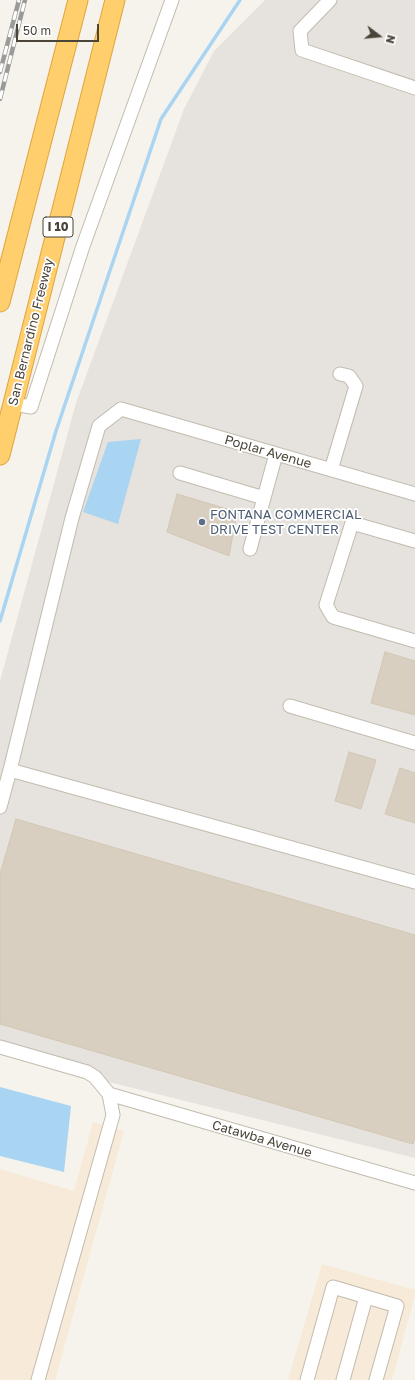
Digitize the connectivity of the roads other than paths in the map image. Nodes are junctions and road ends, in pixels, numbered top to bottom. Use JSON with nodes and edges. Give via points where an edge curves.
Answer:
{"nodes":[{"id":1,"x":78,"y":0,"type":"edge"},
{"id":2,"x":115,"y":0,"type":"edge"},
{"id":3,"x":172,"y":0,"type":"edge"},
{"id":4,"x":330,"y":0,"type":"edge"},
{"id":5,"x":415,"y":88,"type":"edge"},
{"id":6,"x":0,"y":302,"type":"edge"},
{"id":7,"x":340,"y":374,"type":"dead end"},
{"id":8,"x":13,"y":404,"type":"junction"},
{"id":9,"x":0,"y":454,"type":"edge"},
{"id":10,"x":276,"y":454,"type":"junction"},
{"id":11,"x":331,"y":470,"type":"junction"},
{"id":12,"x":180,"y":473,"type":"dead end"},
{"id":13,"x":415,"y":494,"type":"edge"},
{"id":14,"x":264,"y":498,"type":"junction"},
{"id":15,"x":415,"y":541,"type":"edge"},
{"id":16,"x":250,"y":549,"type":"dead end"},
{"id":17,"x":415,"y":641,"type":"edge"},
{"id":18,"x":290,"y":706,"type":"dead end"},
{"id":19,"x":415,"y":743,"type":"edge"},
{"id":20,"x":10,"y":770,"type":"junction"},
{"id":21,"x":0,"y":807,"type":"edge"},
{"id":22,"x":415,"y":882,"type":"edge"},
{"id":23,"x":0,"y":1047,"type":"edge"},
{"id":24,"x":109,"y":1094,"type":"junction"},
{"id":25,"x":415,"y":1183,"type":"edge"},
{"id":26,"x":366,"y":1296,"type":"junction"},
{"id":27,"x":38,"y":1380,"type":"edge"},
{"id":28,"x":307,"y":1380,"type":"edge"},
{"id":29,"x":343,"y":1380,"type":"edge"},
{"id":30,"x":376,"y":1380,"type":"edge"}],
"edges":[{"from":1,"to":6,"type":"highway"},
{"from":2,"to":8,"type":"highway","name":"San Bernardino Freeway","number":"I 10"},
{"from":3,"to":8,"type":"street","via":[[83,246],[30,407]]},
{"from":4,"to":5,"type":"street","via":[[300,31],[302,50]]},
{"from":7,"to":11,"type":"street","via":[[349,376],[356,386]]},
{"from":8,"to":9,"type":"highway","name":"San Bernardino Freeway","number":"I 10"},
{"from":10,"to":11,"type":"street","name":"Poplar Avenue"},
{"from":10,"to":14,"type":"street"},
{"from":10,"to":20,"type":"street","name":"Poplar Avenue","via":[[121,409],[99,426],[72,518]]},
{"from":11,"to":13,"type":"street","name":"Poplar Avenue"},
{"from":12,"to":14,"type":"street"},
{"from":14,"to":16,"type":"street"},
{"from":15,"to":17,"type":"street","via":[[352,523],[326,606],[333,617]]},
{"from":18,"to":19,"type":"street"},
{"from":20,"to":21,"type":"street"},
{"from":20,"to":22,"type":"street"},
{"from":23,"to":24,"type":"street","via":[[87,1072],[96,1077]]},
{"from":24,"to":25,"type":"street","name":"Catawba Avenue"},
{"from":24,"to":27,"type":"street","via":[[113,1115]]},
{"from":26,"to":28,"type":"street","via":[[333,1287]]},
{"from":26,"to":29,"type":"street"},
{"from":26,"to":30,"type":"street","via":[[397,1306]]}]}
